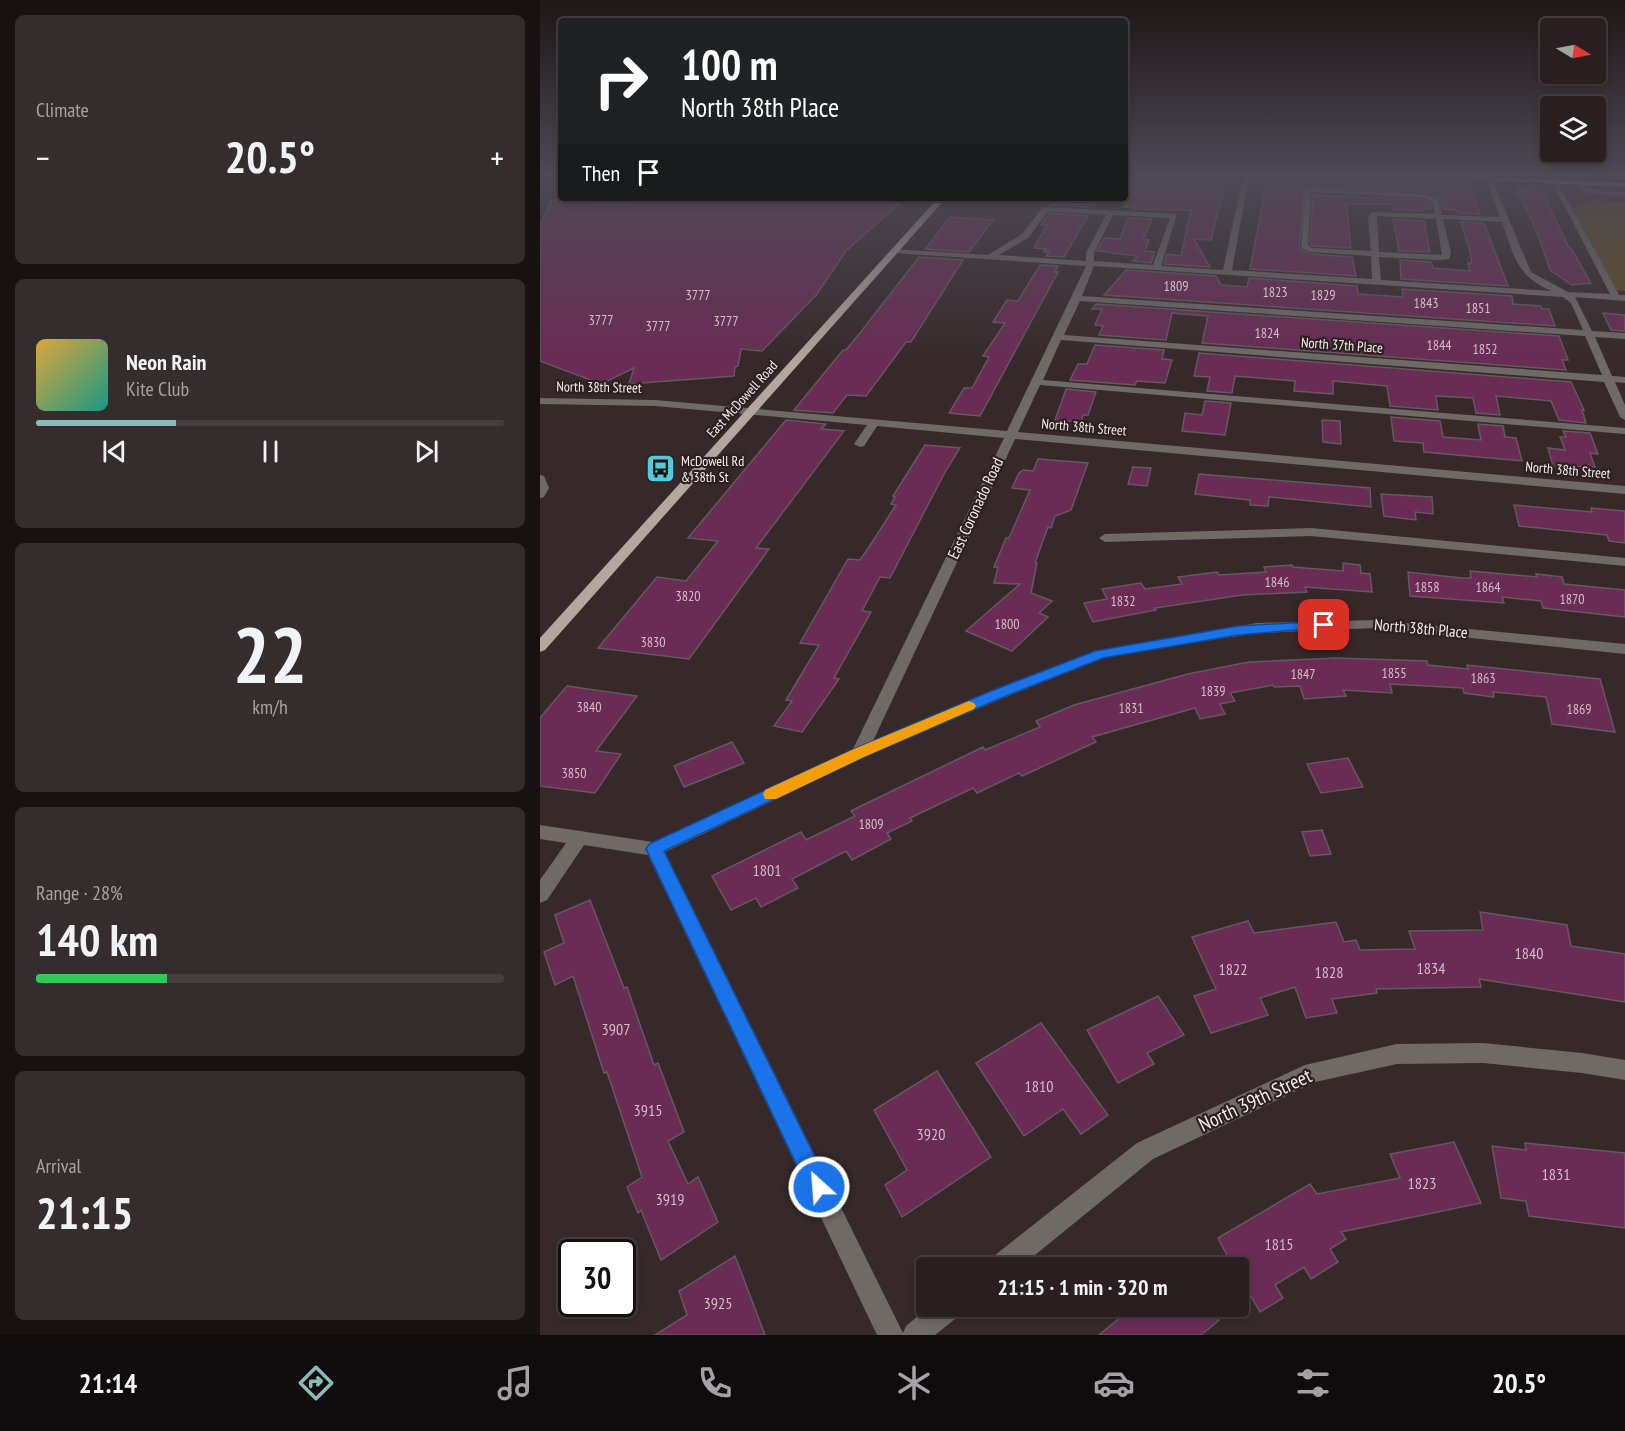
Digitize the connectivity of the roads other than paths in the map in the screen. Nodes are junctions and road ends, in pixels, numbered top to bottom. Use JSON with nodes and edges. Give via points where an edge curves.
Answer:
{"nodes":[{"id":1,"x":906,"y":238,"type":"edge"},
{"id":2,"x":1021,"y":238,"type":"edge"},
{"id":3,"x":1098,"y":238,"type":"edge"},
{"id":4,"x":1166,"y":238,"type":"edge"},
{"id":5,"x":1234,"y":238,"type":"edge"},
{"id":6,"x":1305,"y":238,"type":"edge"},
{"id":7,"x":1374,"y":238,"type":"edge"},
{"id":8,"x":1443,"y":238,"type":"edge"},
{"id":9,"x":1513,"y":238,"type":"edge"},
{"id":10,"x":1587,"y":238,"type":"edge"},
{"id":11,"x":895,"y":251,"type":"junction"},
{"id":12,"x":1375,"y":254,"type":"junction"},
{"id":13,"x":990,"y":257,"type":"junction"},
{"id":14,"x":1090,"y":263,"type":"junction"},
{"id":15,"x":1156,"y":268,"type":"junction"},
{"id":16,"x":1227,"y":272,"type":"junction"},
{"id":17,"x":1377,"y":282,"type":"junction"},
{"id":18,"x":1569,"y":295,"type":"junction"},
{"id":19,"x":1077,"y":297,"type":"junction"},
{"id":20,"x":1620,"y":298,"type":"edge"},
{"id":21,"x":1589,"y":333,"type":"junction"},
{"id":22,"x":1625,"y":336,"type":"edge"},
{"id":23,"x":1057,"y":337,"type":"junction"},
{"id":24,"x":1608,"y":378,"type":"junction"},
{"id":25,"x":1625,"y":380,"type":"edge"},
{"id":26,"x":1035,"y":382,"type":"junction"},
{"id":27,"x":540,"y":401,"type":"edge"},
{"id":28,"x":750,"y":412,"type":"junction"},
{"id":29,"x":1625,"y":417,"type":"edge"},
{"id":30,"x":873,"y":424,"type":"junction"},
{"id":31,"x":1625,"y":431,"type":"edge"},
{"id":32,"x":1010,"y":435,"type":"junction"},
{"id":33,"x":860,"y":444,"type":"dead end"},
{"id":34,"x":540,"y":479,"type":"edge"},
{"id":35,"x":1625,"y":490,"type":"edge"},
{"id":36,"x":540,"y":494,"type":"edge"},
{"id":37,"x":1105,"y":538,"type":"dead end"},
{"id":38,"x":1625,"y":562,"type":"edge"},
{"id":39,"x":540,"y":646,"type":"edge"},
{"id":40,"x":1625,"y":649,"type":"edge"},
{"id":41,"x":859,"y":753,"type":"junction"},
{"id":42,"x":540,"y":832,"type":"edge"},
{"id":43,"x":579,"y":838,"type":"junction"},
{"id":44,"x":654,"y":849,"type":"junction"},
{"id":45,"x":540,"y":895,"type":"edge"},
{"id":46,"x":1625,"y":1070,"type":"edge"},
{"id":47,"x":1013,"y":1257,"type":"edge"},
{"id":48,"x":937,"y":1317,"type":"edge"},
{"id":49,"x":891,"y":1335,"type":"edge"},
{"id":50,"x":915,"y":1335,"type":"edge"}],
"edges":[{"from":1,"to":11,"type":"main road","name":"East McDowell Road"},
{"from":2,"to":13,"type":"street"},
{"from":3,"to":14,"type":"street","name":"East Coronado Road"},
{"from":4,"to":15,"type":"street"},
{"from":5,"to":16,"type":"street"},
{"from":6,"to":12,"type":"street","via":[[1304,246],[1310,250]]},
{"from":7,"to":12,"type":"street"},
{"from":8,"to":12,"type":"street","via":[[1446,256]]},
{"from":9,"to":18,"type":"street","via":[[1527,273],[1547,287]]},
{"from":10,"to":20,"type":"street"},
{"from":11,"to":13,"type":"street"},
{"from":11,"to":28,"type":"main road","name":"East McDowell Road"},
{"from":12,"to":17,"type":"street"},
{"from":13,"to":14,"type":"street"},
{"from":14,"to":15,"type":"street"},
{"from":14,"to":19,"type":"street","name":"East Coronado Road"},
{"from":15,"to":16,"type":"street"},
{"from":16,"to":17,"type":"street"},
{"from":17,"to":18,"type":"street"},
{"from":18,"to":20,"type":"street"},
{"from":18,"to":21,"type":"street"},
{"from":19,"to":21,"type":"street"},
{"from":19,"to":23,"type":"street","name":"East Coronado Road"},
{"from":21,"to":22,"type":"street"},
{"from":21,"to":24,"type":"street"},
{"from":23,"to":24,"type":"street","name":"North 37th Place"},
{"from":23,"to":26,"type":"street","name":"East Coronado Road"},
{"from":24,"to":25,"type":"street","name":"North 37th Place"},
{"from":24,"to":29,"type":"street"},
{"from":26,"to":31,"type":"street"},
{"from":26,"to":32,"type":"street","name":"East Coronado Road"},
{"from":27,"to":28,"type":"street","name":"North 38th Street","via":[[619,400]]},
{"from":28,"to":30,"type":"street","name":"North 38th Street"},
{"from":28,"to":39,"type":"main road","name":"East McDowell Road"},
{"from":30,"to":32,"type":"street","name":"North 38th Street"},
{"from":30,"to":33,"type":"street"},
{"from":32,"to":35,"type":"street","name":"North 38th Street"},
{"from":32,"to":41,"type":"street","name":"East Coronado Road"},
{"from":34,"to":36,"type":"street"},
{"from":37,"to":38,"type":"street","via":[[1311,532]]},
{"from":40,"to":41,"type":"street","name":"North 38th Place","via":[[1376,624],[1229,632],[1100,654]]},
{"from":41,"to":44,"type":"street","name":"North 38th Place"},
{"from":42,"to":43,"type":"street"},
{"from":43,"to":44,"type":"street"},
{"from":43,"to":45,"type":"street"},
{"from":44,"to":49,"type":"street"},
{"from":46,"to":47,"type":"street","name":"North 39th Street","via":[[1483,1053],[1398,1054],[1313,1072],[1145,1151]]},
{"from":48,"to":50,"type":"street"}]}
